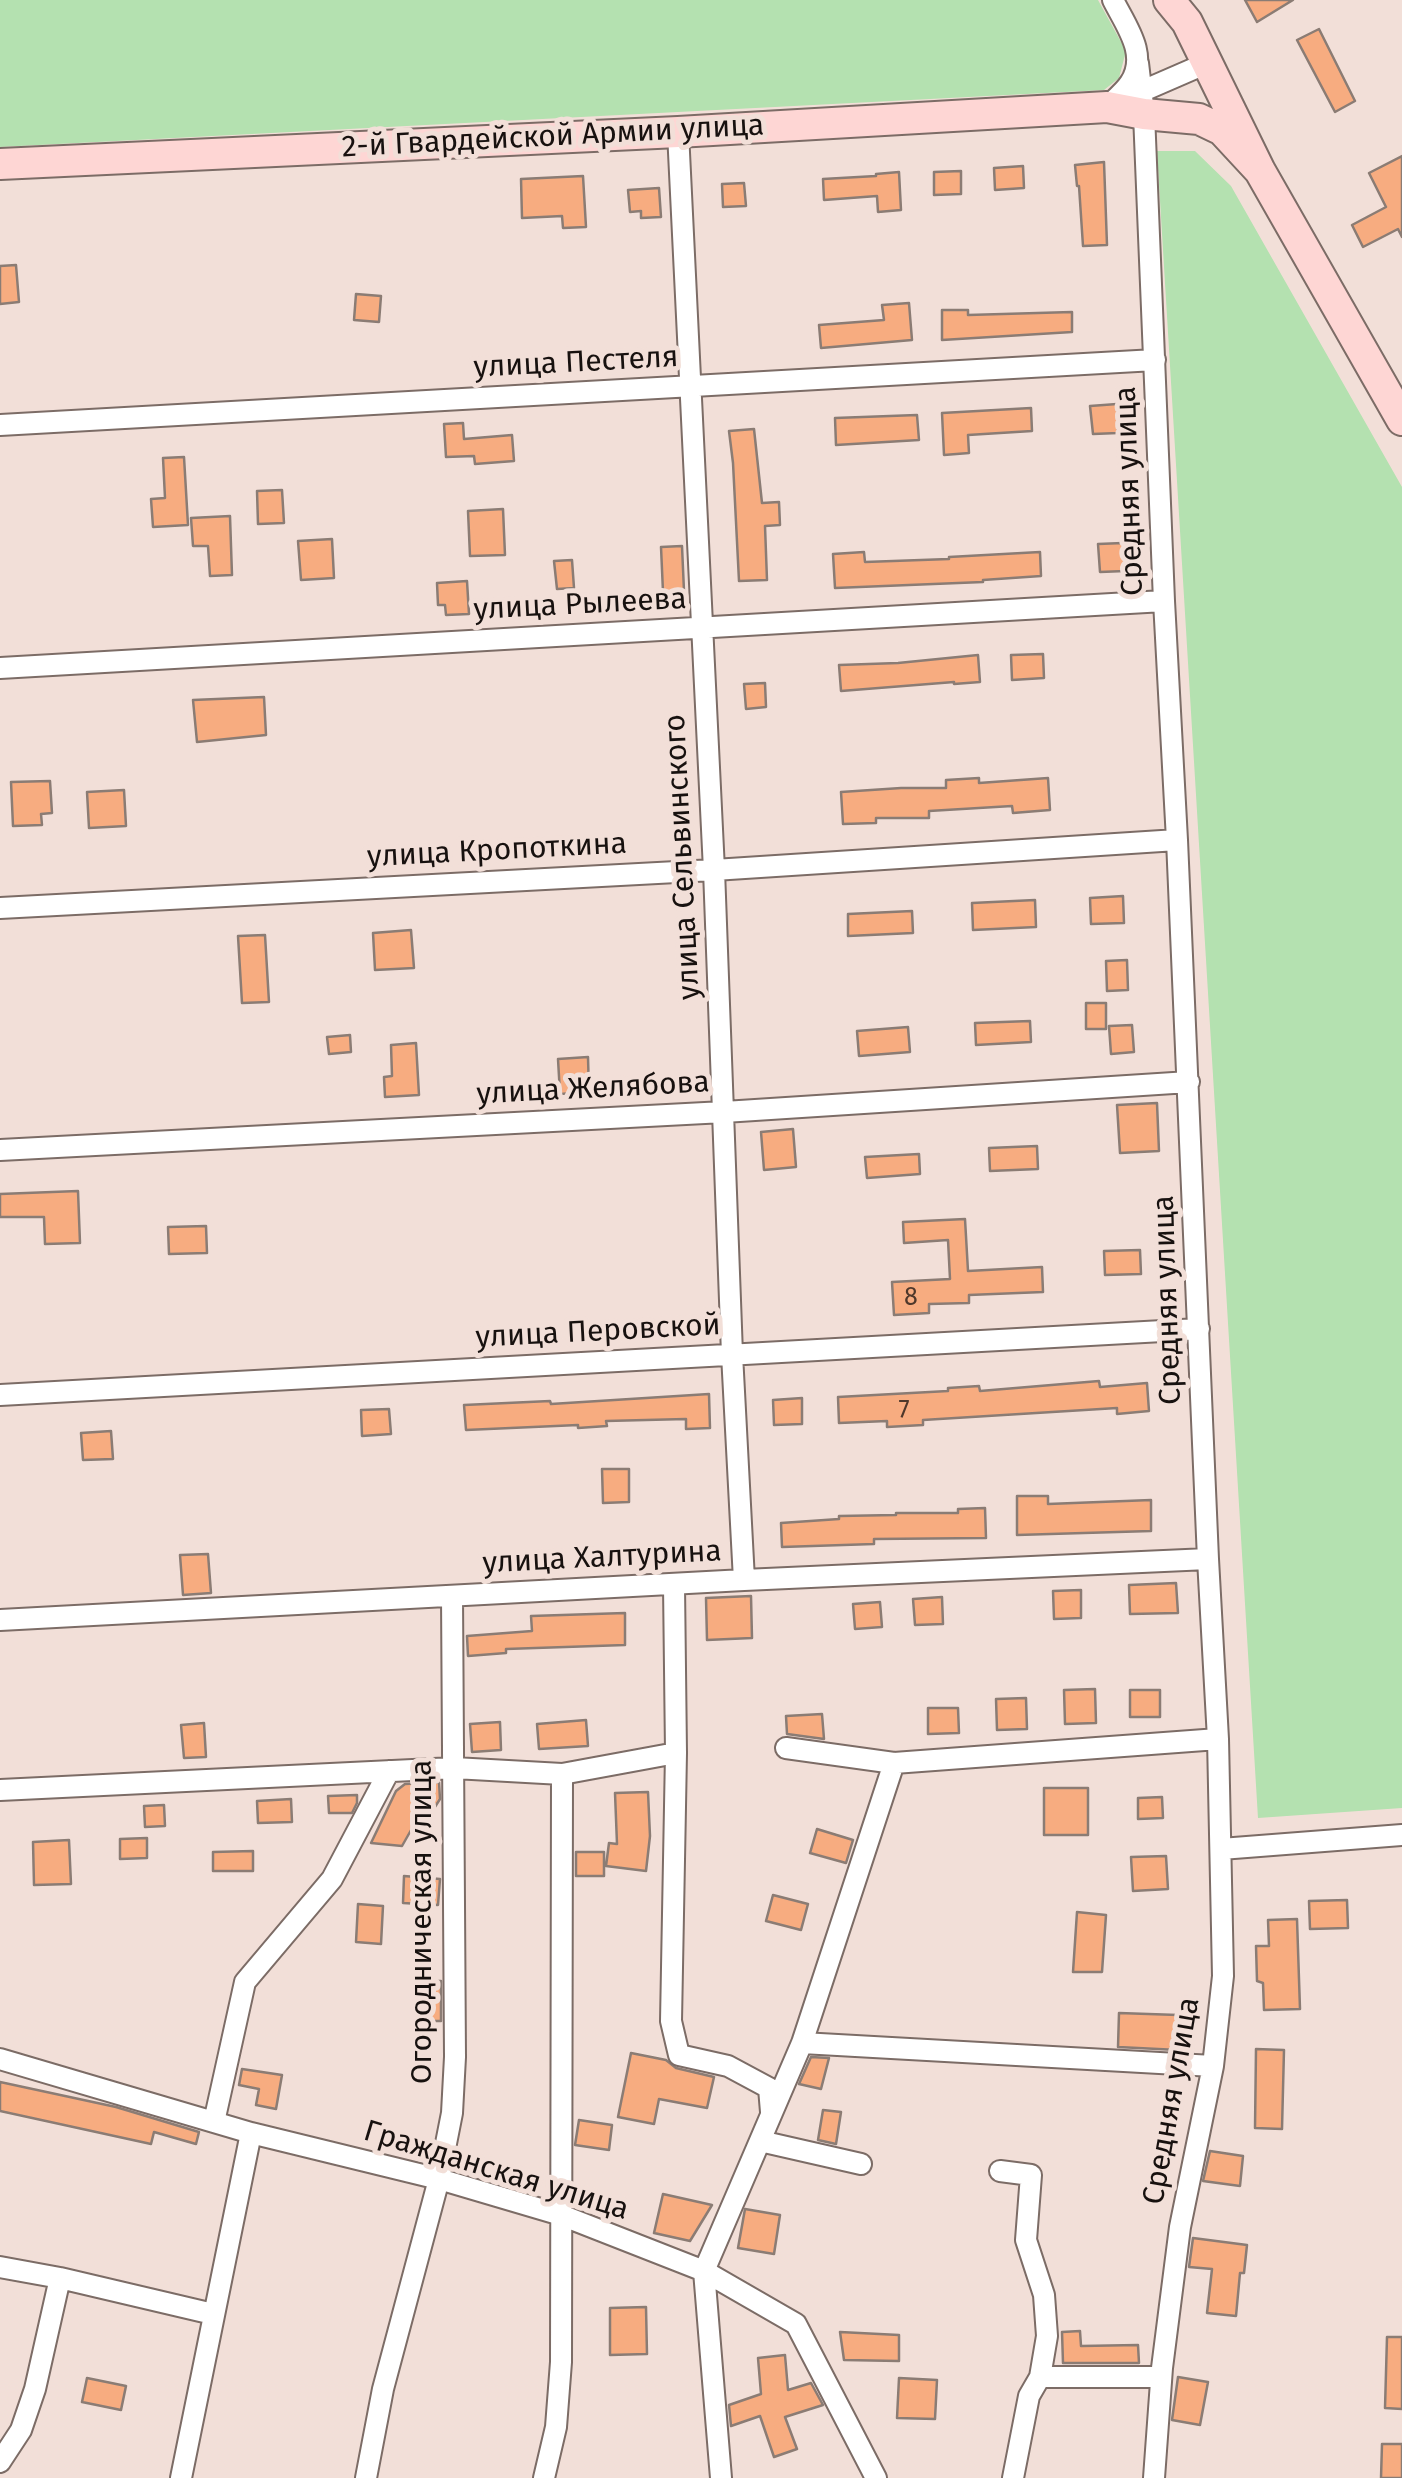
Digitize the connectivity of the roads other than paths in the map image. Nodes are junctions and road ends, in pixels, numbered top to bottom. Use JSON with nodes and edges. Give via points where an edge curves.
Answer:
{"nodes":[{"id":1,"x":1113,"y":0,"type":"edge"},
{"id":2,"x":1169,"y":0,"type":"edge"},
{"id":3,"x":1138,"y":63,"type":"junction"},
{"id":4,"x":1207,"y":63,"type":"junction"},
{"id":5,"x":1143,"y":103,"type":"junction"},
{"id":6,"x":1107,"y":107,"type":"junction"},
{"id":7,"x":678,"y":132,"type":"junction"},
{"id":8,"x":0,"y":164,"type":"edge"},
{"id":9,"x":1260,"y":171,"type":"junction"},
{"id":10,"x":1155,"y":360,"type":"junction"},
{"id":11,"x":690,"y":386,"type":"junction"},
{"id":12,"x":1402,"y":420,"type":"edge"},
{"id":13,"x":0,"y":425,"type":"edge"},
{"id":14,"x":1164,"y":601,"type":"junction"},
{"id":15,"x":701,"y":629,"type":"junction"},
{"id":16,"x":0,"y":668,"type":"edge"},
{"id":17,"x":1178,"y":840,"type":"junction"},
{"id":18,"x":714,"y":870,"type":"junction"},
{"id":19,"x":0,"y":908,"type":"edge"},
{"id":20,"x":1189,"y":1082,"type":"junction"},
{"id":21,"x":724,"y":1112,"type":"junction"},
{"id":22,"x":0,"y":1150,"type":"edge"},
{"id":23,"x":1199,"y":1329,"type":"junction"},
{"id":24,"x":732,"y":1354,"type":"junction"},
{"id":25,"x":0,"y":1395,"type":"edge"},
{"id":26,"x":1208,"y":1559,"type":"junction"},
{"id":27,"x":744,"y":1580,"type":"junction"},
{"id":28,"x":674,"y":1584,"type":"junction"},
{"id":29,"x":452,"y":1596,"type":"junction"},
{"id":30,"x":0,"y":1620,"type":"edge"},
{"id":31,"x":1218,"y":1738,"type":"junction"},
{"id":32,"x":786,"y":1748,"type":"dead end"},
{"id":33,"x":676,"y":1753,"type":"junction"},
{"id":34,"x":894,"y":1764,"type":"junction"},
{"id":35,"x":454,"y":1768,"type":"junction"},
{"id":36,"x":389,"y":1771,"type":"junction"},
{"id":37,"x":562,"y":1774,"type":"junction"},
{"id":38,"x":0,"y":1790,"type":"edge"},
{"id":39,"x":1220,"y":1811,"type":"junction"},
{"id":40,"x":1402,"y":1835,"type":"edge"},
{"id":41,"x":1266,"y":1846,"type":"junction"},
{"id":42,"x":1221,"y":1849,"type":"junction"},
{"id":43,"x":1222,"y":1878,"type":"junction"},
{"id":44,"x":802,"y":2044,"type":"junction"},
{"id":45,"x":0,"y":2059,"type":"edge"},
{"id":46,"x":1213,"y":2066,"type":"junction"},
{"id":47,"x":772,"y":2114,"type":"junction"},
{"id":48,"x":214,"y":2122,"type":"junction"},
{"id":49,"x":251,"y":2133,"type":"junction"},
{"id":50,"x":760,"y":2141,"type":"junction"},
{"id":51,"x":861,"y":2164,"type":"dead end"},
{"id":52,"x":1000,"y":2171,"type":"dead end"},
{"id":53,"x":440,"y":2179,"type":"junction"},
{"id":54,"x":561,"y":2215,"type":"junction"},
{"id":55,"x":0,"y":2268,"type":"edge"},
{"id":56,"x":704,"y":2271,"type":"junction"},
{"id":57,"x":60,"y":2278,"type":"junction"},
{"id":58,"x":213,"y":2314,"type":"junction"},
{"id":59,"x":1040,"y":2377,"type":"junction"},
{"id":60,"x":1161,"y":2377,"type":"junction"},
{"id":61,"x":0,"y":2462,"type":"edge"},
{"id":62,"x":181,"y":2478,"type":"edge"},
{"id":63,"x":366,"y":2478,"type":"edge"},
{"id":64,"x":544,"y":2478,"type":"edge"},
{"id":65,"x":721,"y":2478,"type":"edge"},
{"id":66,"x":876,"y":2478,"type":"edge"},
{"id":67,"x":1013,"y":2478,"type":"edge"},
{"id":68,"x":1154,"y":2478,"type":"edge"}],
"edges":[{"from":1,"to":3,"type":"street","name":"Средняя улица"},
{"from":2,"to":4,"type":"main road"},
{"from":3,"to":5,"type":"street","name":"Средняя улица"},
{"from":3,"to":6,"type":"street","via":[[1131,82]]},
{"from":4,"to":5,"type":"street"},
{"from":4,"to":9,"type":"main road"},
{"from":5,"to":6,"type":"main road","name":"2-й Гвардейской Армии улица"},
{"from":5,"to":9,"type":"main road","name":"2-й Гвардейской Армии улица","via":[[1222,130]]},
{"from":5,"to":10,"type":"street","name":"Средняя улица"},
{"from":6,"to":7,"type":"main road","name":"2-й Гвардейской Армии улица"},
{"from":7,"to":8,"type":"main road","name":"2-й Гвардейской Армии улица"},
{"from":7,"to":11,"type":"street","name":"улица Сельвинского"},
{"from":9,"to":12,"type":"main road"},
{"from":10,"to":11,"type":"street","name":"улица Пестеля"},
{"from":10,"to":14,"type":"street","name":"Средняя улица"},
{"from":11,"to":13,"type":"street","name":"улица Пестеля"},
{"from":11,"to":15,"type":"street","name":"улица Сельвинского"},
{"from":14,"to":15,"type":"street","name":"улица Рылеева"},
{"from":14,"to":17,"type":"street","name":"Средняя улица"},
{"from":15,"to":16,"type":"street","name":"улица Рылеева"},
{"from":15,"to":18,"type":"street","name":"улица Сельвинского"},
{"from":17,"to":18,"type":"street","name":"улица Кропоткина"},
{"from":17,"to":20,"type":"street","name":"Средняя улица"},
{"from":18,"to":19,"type":"street","name":"улица Кропоткина"},
{"from":18,"to":21,"type":"street","name":"улица Сельвинского"},
{"from":20,"to":21,"type":"street","name":"улица Желябова"},
{"from":20,"to":23,"type":"street","name":"Средняя улица"},
{"from":21,"to":22,"type":"street","name":"улица Желябова"},
{"from":21,"to":24,"type":"street","name":"улица Сельвинского"},
{"from":23,"to":24,"type":"street","name":"улица Перовской"},
{"from":23,"to":26,"type":"street","name":"Средняя улица"},
{"from":24,"to":25,"type":"street","name":"улица Перовской"},
{"from":24,"to":27,"type":"street","name":"улица Сельвинского"},
{"from":26,"to":27,"type":"street","name":"улица Халтурина"},
{"from":26,"to":31,"type":"street","name":"Средняя улица"},
{"from":27,"to":28,"type":"street","name":"улица Халтурина"},
{"from":28,"to":29,"type":"street","name":"улица Халтурина"},
{"from":28,"to":33,"type":"street"},
{"from":29,"to":30,"type":"street","name":"улица Халтурина"},
{"from":29,"to":35,"type":"street","name":"Огородническая улица"},
{"from":31,"to":34,"type":"street"},
{"from":31,"to":39,"type":"street","name":"Средняя улица"},
{"from":32,"to":34,"type":"street"},
{"from":33,"to":37,"type":"street"},
{"from":33,"to":47,"type":"street","via":[[672,2021],[679,2055],[728,2066],[769,2088]]},
{"from":34,"to":44,"type":"street"},
{"from":35,"to":36,"type":"street"},
{"from":35,"to":37,"type":"street"},
{"from":35,"to":53,"type":"street","name":"Огородническая улица","via":[[455,2058]]},
{"from":36,"to":38,"type":"street"},
{"from":36,"to":48,"type":"street","via":[[332,1879],[245,1982]]},
{"from":37,"to":54,"type":"street"},
{"from":39,"to":41,"type":"street","via":[[1237,1835]]},
{"from":39,"to":42,"type":"street","name":"Средняя улица"},
{"from":40,"to":41,"type":"street"},
{"from":41,"to":42,"type":"street"},
{"from":41,"to":43,"type":"street","via":[[1238,1860]]},
{"from":42,"to":43,"type":"street","name":"Средняя улица"},
{"from":43,"to":46,"type":"street","name":"Средняя улица","via":[[1223,1976]]},
{"from":44,"to":46,"type":"street"},
{"from":44,"to":47,"type":"street"},
{"from":45,"to":48,"type":"street","name":"Гражданская улица"},
{"from":46,"to":60,"type":"street","name":"Средняя улица","via":[[1180,2227]]},
{"from":47,"to":50,"type":"street"},
{"from":48,"to":49,"type":"street","name":"Гражданская улица"},
{"from":49,"to":53,"type":"street","name":"Гражданская улица"},
{"from":49,"to":58,"type":"street"},
{"from":50,"to":51,"type":"street"},
{"from":50,"to":56,"type":"street"},
{"from":52,"to":59,"type":"street","via":[[1031,2175],[1026,2240],[1044,2295],[1047,2336]]},
{"from":53,"to":54,"type":"street","name":"Гражданская улица"},
{"from":53,"to":63,"type":"street","name":"Огородническая улица","via":[[383,2388]]},
{"from":54,"to":56,"type":"street","name":"Гражданская улица"},
{"from":54,"to":64,"type":"street","via":[[561,2362]]},
{"from":55,"to":57,"type":"street"},
{"from":56,"to":65,"type":"street"},
{"from":56,"to":66,"type":"street","name":"Гражданская улица","via":[[796,2324]]},
{"from":57,"to":58,"type":"street"},
{"from":57,"to":61,"type":"street","via":[[35,2388],[21,2430]]},
{"from":58,"to":62,"type":"street"},
{"from":59,"to":60,"type":"street"},
{"from":59,"to":67,"type":"street","via":[[1029,2396]]},
{"from":60,"to":68,"type":"street","name":"Средняя улица"}]}
